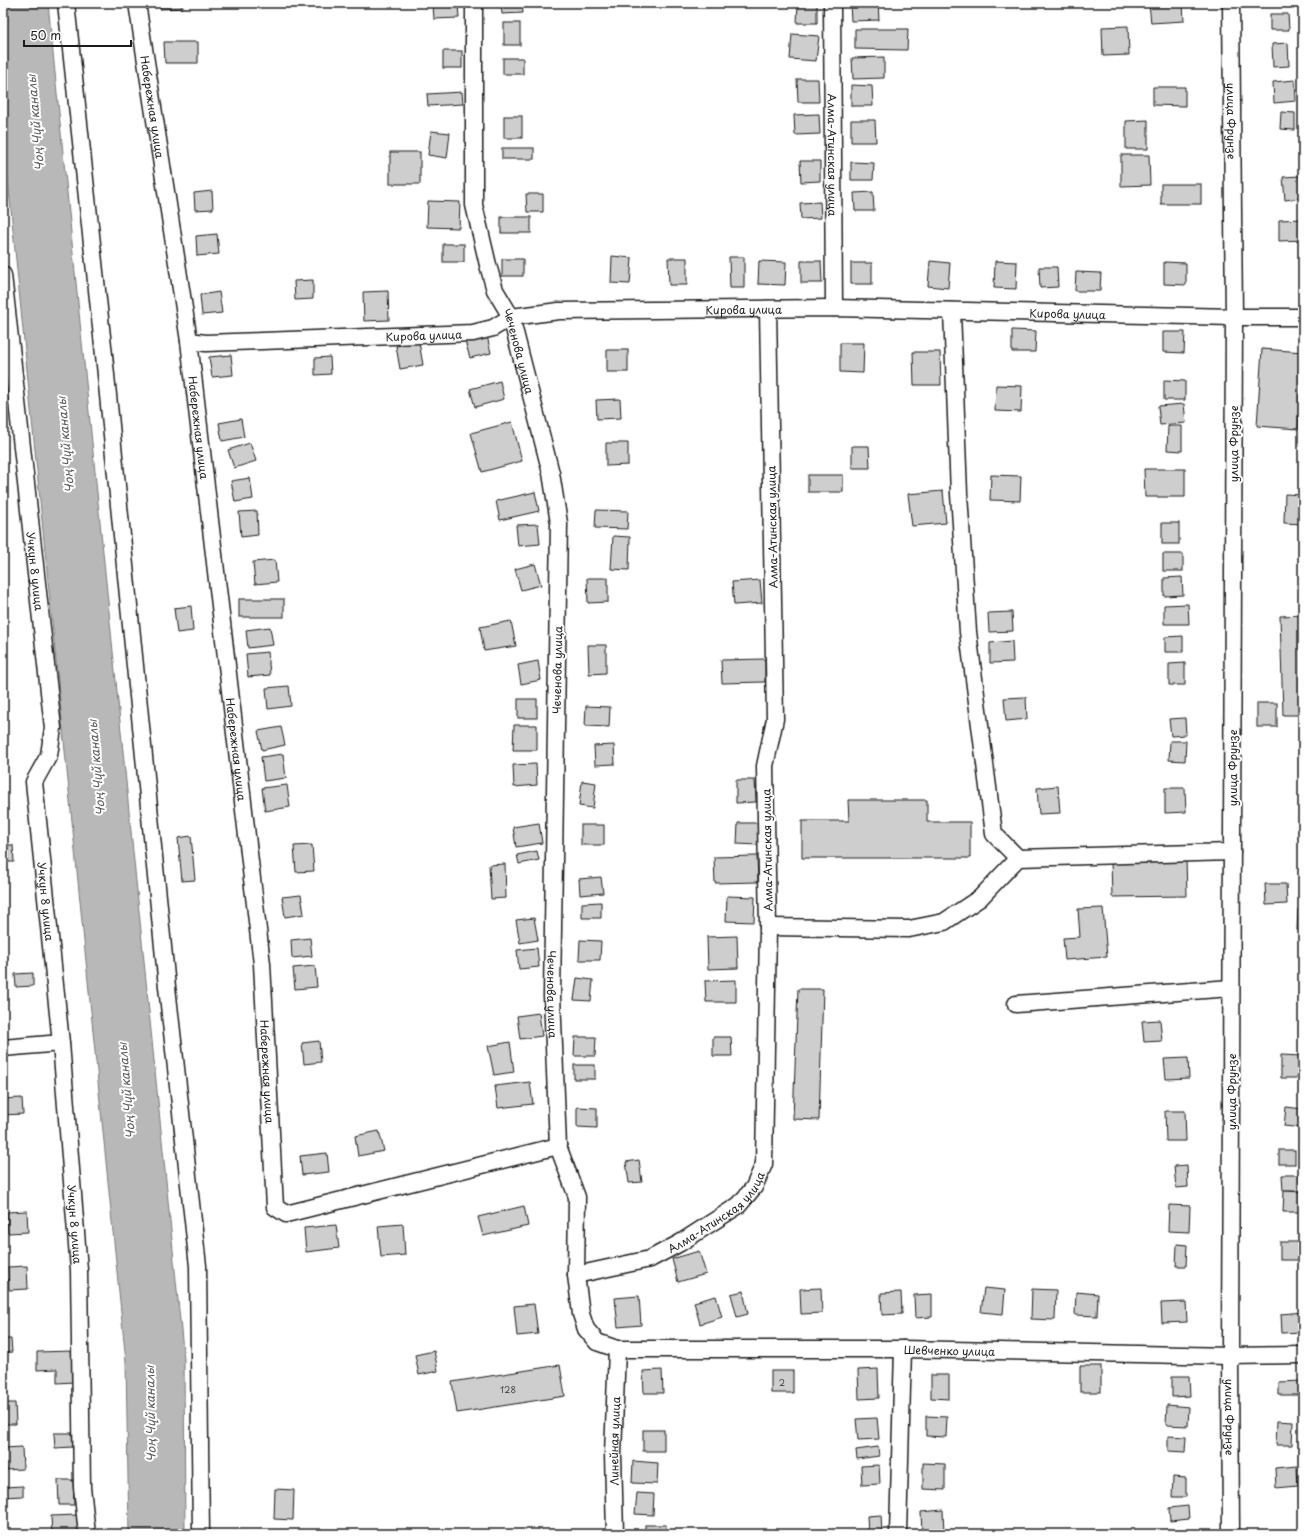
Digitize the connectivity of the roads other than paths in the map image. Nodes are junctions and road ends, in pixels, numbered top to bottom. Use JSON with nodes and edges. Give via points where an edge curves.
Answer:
{"nodes":[{"id":1,"x":66,"y":3,"type":"edge"},
{"id":2,"x":137,"y":3,"type":"edge"},
{"id":3,"x":474,"y":3,"type":"edge"},
{"id":4,"x":832,"y":3,"type":"edge"},
{"id":5,"x":1231,"y":3,"type":"edge"},
{"id":6,"x":3,"y":275,"type":"edge"},
{"id":7,"x":834,"y":308,"type":"junction"},
{"id":8,"x":768,"y":309,"type":"junction"},
{"id":9,"x":952,"y":311,"type":"junction"},
{"id":10,"x":511,"y":317,"type":"junction"},
{"id":11,"x":1234,"y":317,"type":"junction"},
{"id":12,"x":1303,"y":317,"type":"edge"},
{"id":13,"x":189,"y":341,"type":"junction"},
{"id":14,"x":1232,"y":852,"type":"junction"},
{"id":15,"x":1018,"y":858,"type":"junction"},
{"id":16,"x":768,"y":927,"type":"junction"},
{"id":17,"x":1231,"y":988,"type":"junction"},
{"id":18,"x":1016,"y":1004,"type":"dead end"},
{"id":19,"x":61,"y":1043,"type":"junction"},
{"id":20,"x":3,"y":1048,"type":"edge"},
{"id":21,"x":558,"y":1146,"type":"junction"},
{"id":22,"x":576,"y":1275,"type":"junction"},
{"id":23,"x":597,"y":1342,"type":"joint"},
{"id":24,"x":617,"y":1348,"type":"junction"},
{"id":25,"x":903,"y":1349,"type":"junction"},
{"id":26,"x":1303,"y":1355,"type":"edge"},
{"id":27,"x":1230,"y":1356,"type":"junction"},
{"id":28,"x":87,"y":1534,"type":"edge"},
{"id":29,"x":201,"y":1534,"type":"edge"},
{"id":30,"x":615,"y":1534,"type":"edge"},
{"id":31,"x":898,"y":1534,"type":"edge"},
{"id":32,"x":1231,"y":1534,"type":"edge"}],
"edges":[{"from":1,"to":29,"type":"street","via":[[198,1266]]},
{"from":2,"to":13,"type":"street","name":"Набережная улица"},
{"from":3,"to":10,"type":"street","name":"Чеченова улица","via":[[474,205],[495,290]]},
{"from":4,"to":7,"type":"street","name":"Алма-Атинская улица"},
{"from":5,"to":11,"type":"street","name":"улица Фрунзе"},
{"from":6,"to":19,"type":"street","name":"Учкун 8 улица","via":[[53,728],[49,755],[34,782]]},
{"from":7,"to":8,"type":"street","name":"Кирова улица"},
{"from":7,"to":9,"type":"street","name":"Кирова улица"},
{"from":8,"to":10,"type":"street","name":"Кирова улица","via":[[559,311]]},
{"from":8,"to":16,"type":"street","name":"Алма-Атинская улица","via":[[775,719],[765,766]]},
{"from":9,"to":11,"type":"street","name":"Кирова улица"},
{"from":9,"to":15,"type":"street","via":[[959,494],[970,648],[994,834]]},
{"from":10,"to":13,"type":"street","name":"Кирова улица","via":[[493,328],[473,333],[206,343]]},
{"from":10,"to":21,"type":"street","name":"Чеченова улица","via":[[551,473],[559,523],[552,996]]},
{"from":11,"to":12,"type":"street","name":"Кирова улица"},
{"from":11,"to":14,"type":"street","name":"улица Фрунзе"},
{"from":13,"to":21,"type":"street","name":"Набережная улица","via":[[262,964],[275,1207],[286,1214]]},
{"from":14,"to":15,"type":"street"},
{"from":14,"to":17,"type":"street","name":"улица Фрунзе"},
{"from":15,"to":16,"type":"street","via":[[980,898],[944,922],[909,929]]},
{"from":16,"to":22,"type":"street","name":"Алма-Атинская улица","via":[[764,1164],[754,1187],[738,1205],[680,1243],[650,1259]]},
{"from":17,"to":18,"type":"street"},
{"from":17,"to":27,"type":"street","name":"улица Фрунзе"},
{"from":19,"to":20,"type":"street"},
{"from":19,"to":28,"type":"street","name":"Учкун 8 улица","via":[[79,1270],[82,1487]]},
{"from":21,"to":22,"type":"street","name":"Чеченова улица","via":[[577,1197]]},
{"from":22,"to":23,"type":"street","name":"Чеченова улица","via":[[581,1314],[586,1329]]},
{"from":23,"to":24,"type":"street","name":"Шевченко улица"},
{"from":24,"to":25,"type":"street","name":"Шевченко улица"},
{"from":24,"to":30,"type":"street","name":"Линейная улица","via":[[613,1454]]},
{"from":25,"to":27,"type":"street","name":"Шевченко улица"},
{"from":25,"to":31,"type":"street"},
{"from":26,"to":27,"type":"street","name":"Шевченко улица"},
{"from":27,"to":32,"type":"street","name":"улица Фрунзе"}]}
